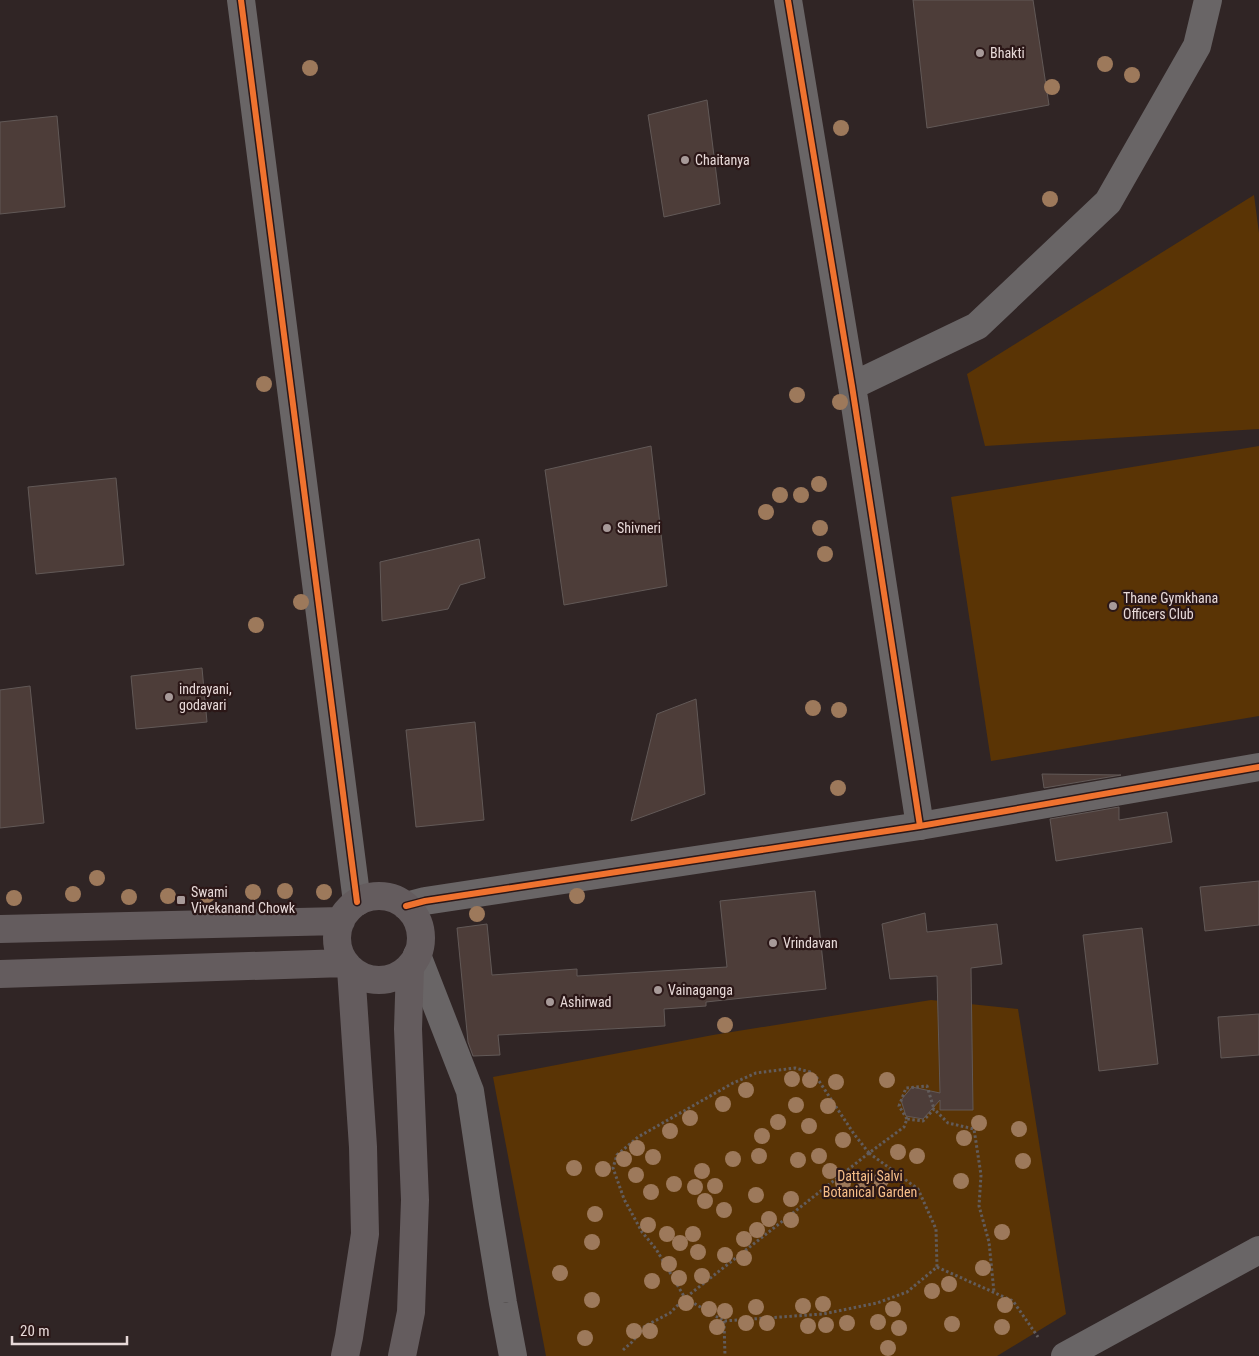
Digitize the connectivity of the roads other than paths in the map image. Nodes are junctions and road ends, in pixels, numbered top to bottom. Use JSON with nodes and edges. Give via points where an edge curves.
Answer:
{"nodes":[{"id":1,"x":241,"y":0,"type":"edge"},
{"id":2,"x":788,"y":0,"type":"edge"},
{"id":3,"x":1208,"y":0,"type":"edge"},
{"id":4,"x":852,"y":386,"type":"junction"},
{"id":5,"x":1259,"y":767,"type":"edge"},
{"id":6,"x":920,"y":826,"type":"junction"},
{"id":7,"x":406,"y":906,"type":"junction"},
{"id":8,"x":349,"y":911,"type":"junction"},
{"id":9,"x":0,"y":930,"type":"edge"},
{"id":10,"x":413,"y":960,"type":"junction"},
{"id":11,"x":348,"y":966,"type":"junction"},
{"id":12,"x":0,"y":974,"type":"edge"},
{"id":13,"x":1259,"y":1250,"type":"edge"},
{"id":14,"x":345,"y":1356,"type":"edge"},
{"id":15,"x":402,"y":1356,"type":"edge"},
{"id":16,"x":513,"y":1356,"type":"edge"},
{"id":17,"x":1065,"y":1356,"type":"edge"}],
"edges":[{"from":1,"to":8,"type":"street"},
{"from":2,"to":4,"type":"street"},
{"from":3,"to":4,"type":"street","via":[[1198,46],[1108,202],[977,326]]},
{"from":4,"to":6,"type":"street"},
{"from":5,"to":6,"type":"street"},
{"from":6,"to":7,"type":"street"},
{"from":7,"to":8,"type":"main road","via":[[395,899],[380,896],[370,897]]},
{"from":7,"to":10,"type":"main road","via":[[419,928],[420,942]]},
{"from":8,"to":9,"type":"main road"},
{"from":8,"to":11,"type":"main road","via":[[337,932],[340,954]]},
{"from":10,"to":11,"type":"main road","via":[[400,974],[388,979],[374,980]]},
{"from":10,"to":15,"type":"main road","via":[[408,1029],[415,1200],[411,1312]]},
{"from":10,"to":16,"type":"street","via":[[470,1091]]},
{"from":11,"to":12,"type":"main road"},
{"from":11,"to":14,"type":"main road","via":[[361,1112],[365,1234]]},
{"from":13,"to":17,"type":"street"}]}
